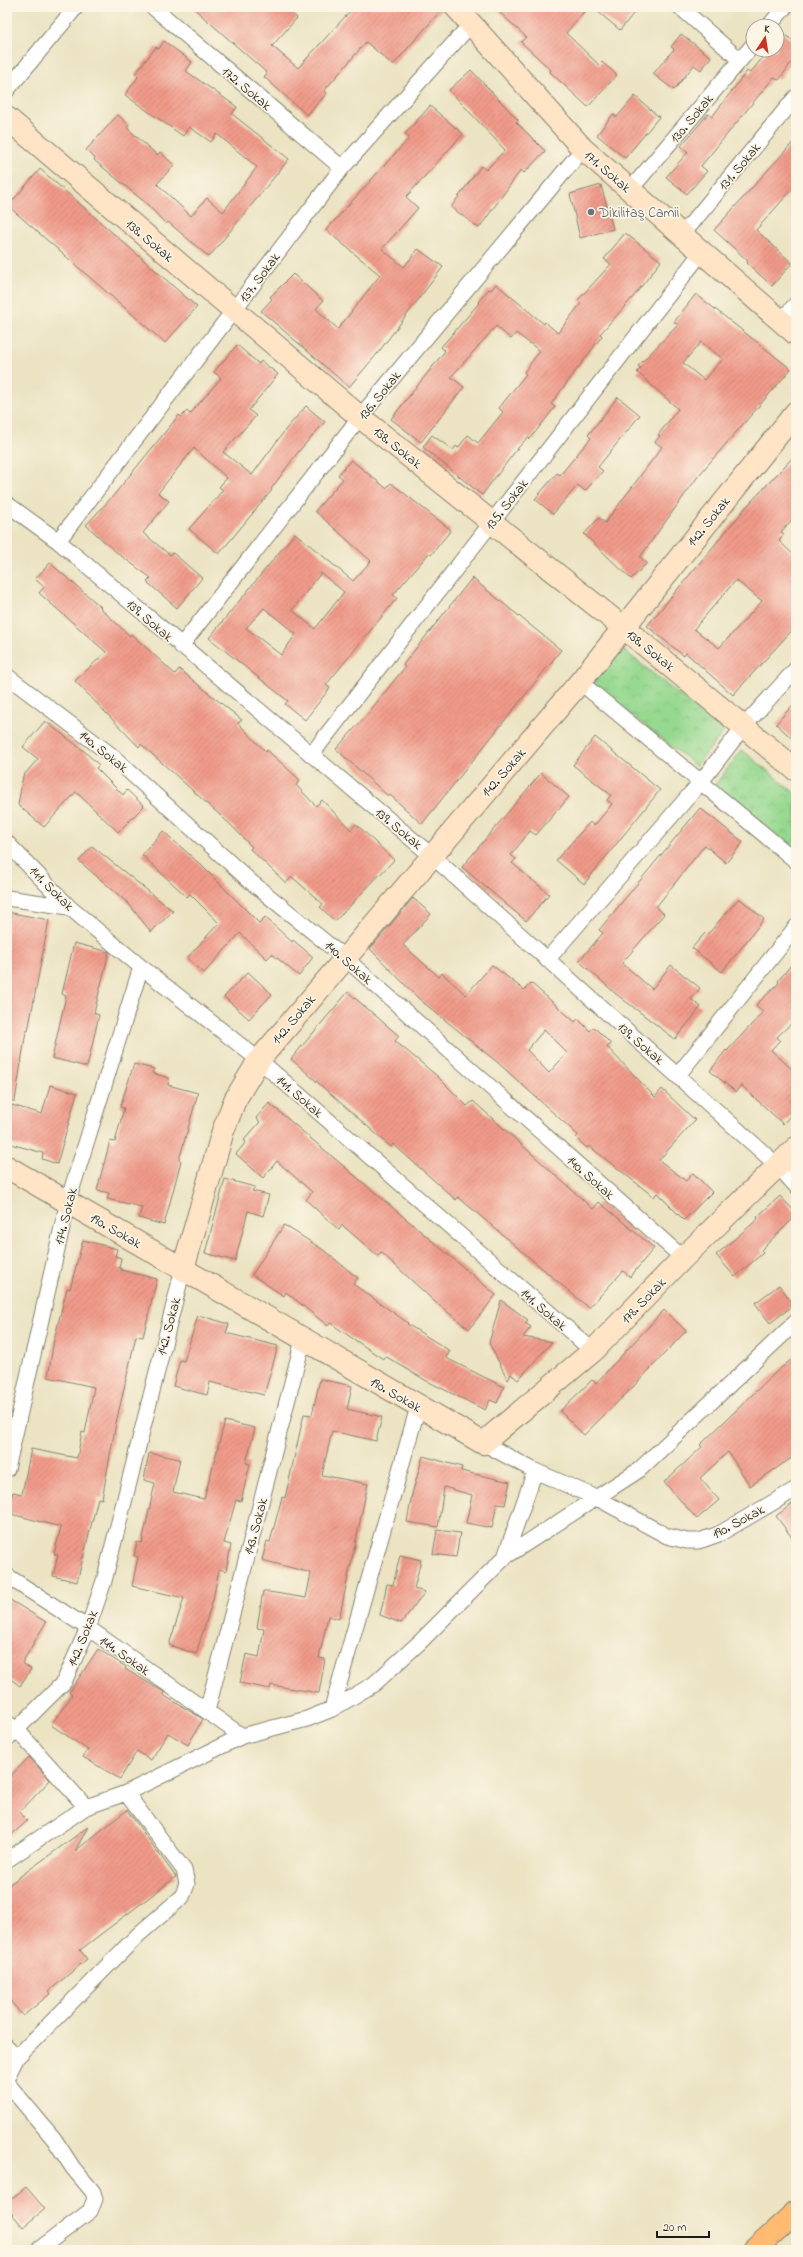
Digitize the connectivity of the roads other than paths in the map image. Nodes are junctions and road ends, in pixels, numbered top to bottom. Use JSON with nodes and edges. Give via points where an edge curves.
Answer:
{"nodes":[{"id":1,"x":76,"y":7,"type":"edge"},
{"id":2,"x":153,"y":7,"type":"edge"},
{"id":3,"x":456,"y":7,"type":"edge"},
{"id":4,"x":680,"y":7,"type":"edge"},
{"id":5,"x":785,"y":7,"type":"edge"},
{"id":6,"x":776,"y":18,"type":"edge"},
{"id":7,"x":472,"y":23,"type":"junction"},
{"id":8,"x":745,"y":54,"type":"edge"},
{"id":9,"x":740,"y":60,"type":"junction"},
{"id":10,"x":7,"y":90,"type":"edge"},
{"id":11,"x":796,"y":97,"type":"edge"},
{"id":12,"x":7,"y":118,"type":"edge"},
{"id":13,"x":582,"y":149,"type":"junction"},
{"id":14,"x":342,"y":168,"type":"junction"},
{"id":15,"x":630,"y":190,"type":"junction"},
{"id":16,"x":682,"y":235,"type":"junction"},
{"id":17,"x":701,"y":253,"type":"junction"},
{"id":18,"x":796,"y":304,"type":"edge"},
{"id":19,"x":234,"y":310,"type":"junction"},
{"id":20,"x":789,"y":327,"type":"edge"},
{"id":21,"x":796,"y":412,"type":"edge"},
{"id":22,"x":360,"y":417,"type":"junction"},
{"id":23,"x":7,"y":504,"type":"edge"},
{"id":24,"x":492,"y":522,"type":"junction"},
{"id":25,"x":58,"y":541,"type":"junction"},
{"id":26,"x":624,"y":628,"type":"junction"},
{"id":27,"x":181,"y":646,"type":"junction"},
{"id":28,"x":796,"y":669,"type":"edge"},
{"id":29,"x":7,"y":676,"type":"edge"},
{"id":30,"x":580,"y":682,"type":"junction"},
{"id":31,"x":744,"y":726,"type":"junction"},
{"id":32,"x":311,"y":755,"type":"junction"},
{"id":33,"x":796,"y":770,"type":"edge"},
{"id":34,"x":700,"y":783,"type":"junction"},
{"id":35,"x":7,"y":843,"type":"edge"},
{"id":36,"x":432,"y":856,"type":"junction"},
{"id":37,"x":796,"y":861,"type":"edge"},
{"id":38,"x":7,"y":898,"type":"edge"},
{"id":39,"x":69,"y":907,"type":"junction"},
{"id":40,"x":796,"y":927,"type":"edge"},
{"id":41,"x":345,"y":958,"type":"junction"},
{"id":42,"x":547,"y":960,"type":"junction"},
{"id":43,"x":140,"y":967,"type":"junction"},
{"id":44,"x":259,"y":1060,"type":"junction"},
{"id":45,"x":678,"y":1075,"type":"junction"},
{"id":46,"x":796,"y":1148,"type":"edge"},
{"id":47,"x":778,"y":1166,"type":"junction"},
{"id":48,"x":7,"y":1167,"type":"edge"},
{"id":49,"x":796,"y":1186,"type":"edge"},
{"id":50,"x":68,"y":1202,"type":"junction"},
{"id":51,"x":683,"y":1258,"type":"junction"},
{"id":52,"x":183,"y":1269,"type":"junction"},
{"id":53,"x":796,"y":1322,"type":"edge"},
{"id":54,"x":303,"y":1340,"type":"junction"},
{"id":55,"x":593,"y":1351,"type":"junction"},
{"id":56,"x":418,"y":1407,"type":"junction"},
{"id":57,"x":483,"y":1443,"type":"junction"},
{"id":58,"x":7,"y":1469,"type":"edge"},
{"id":59,"x":535,"y":1471,"type":"junction"},
{"id":60,"x":796,"y":1489,"type":"edge"},
{"id":61,"x":597,"y":1498,"type":"junction"},
{"id":62,"x":505,"y":1557,"type":"junction"},
{"id":63,"x":7,"y":1576,"type":"edge"},
{"id":64,"x":88,"y":1628,"type":"junction"},
{"id":65,"x":332,"y":1709,"type":"junction"},
{"id":66,"x":206,"y":1711,"type":"junction"},
{"id":67,"x":10,"y":1731,"type":"edge"},
{"id":68,"x":242,"y":1736,"type":"junction"},
{"id":69,"x":126,"y":1793,"type":"junction"},
{"id":70,"x":86,"y":1807,"type":"junction"},
{"id":71,"x":7,"y":1860,"type":"edge"},
{"id":72,"x":12,"y":2052,"type":"edge"},
{"id":73,"x":7,"y":2077,"type":"edge"},
{"id":74,"x":7,"y":2083,"type":"edge"},
{"id":75,"x":796,"y":2212,"type":"edge"},
{"id":76,"x":38,"y":2250,"type":"edge"},
{"id":77,"x":754,"y":2250,"type":"edge"}],
"edges":[{"from":1,"to":10,"type":"street"},
{"from":2,"to":14,"type":"street","name":"172. Sokak"},
{"from":3,"to":7,"type":"street","name":"171. Sokak"},
{"from":4,"to":9,"type":"street"},
{"from":5,"to":6,"type":"street"},
{"from":7,"to":13,"type":"street","name":"171. Sokak"},
{"from":7,"to":14,"type":"street","name":"137. Sokak"},
{"from":8,"to":9,"type":"street","name":"130. Sokak"},
{"from":9,"to":15,"type":"street","name":"130. Sokak"},
{"from":11,"to":16,"type":"street","name":"131. Sokak"},
{"from":12,"to":19,"type":"street","name":"138. Sokak"},
{"from":13,"to":15,"type":"street","name":"171. Sokak"},
{"from":13,"to":22,"type":"street","name":"136. Sokak"},
{"from":14,"to":19,"type":"street","name":"137. Sokak"},
{"from":15,"to":16,"type":"street","name":"171. Sokak"},
{"from":16,"to":17,"type":"street","name":"171. Sokak"},
{"from":17,"to":20,"type":"street","name":"171. Sokak"},
{"from":17,"to":24,"type":"street","name":"135. Sokak"},
{"from":18,"to":20,"type":"street"},
{"from":19,"to":22,"type":"street","name":"138. Sokak"},
{"from":19,"to":25,"type":"street","name":"137. Sokak"},
{"from":21,"to":26,"type":"street","name":"142. Sokak"},
{"from":22,"to":24,"type":"street","name":"138. Sokak"},
{"from":22,"to":27,"type":"street","name":"136. Sokak"},
{"from":23,"to":25,"type":"street","name":"139. Sokak"},
{"from":24,"to":26,"type":"street","name":"138. Sokak"},
{"from":24,"to":32,"type":"street","name":"135. Sokak"},
{"from":25,"to":27,"type":"street","name":"139. Sokak"},
{"from":26,"to":30,"type":"street","name":"142. Sokak"},
{"from":26,"to":31,"type":"street","name":"138. Sokak"},
{"from":27,"to":32,"type":"street","name":"139. Sokak"},
{"from":28,"to":31,"type":"street"},
{"from":29,"to":41,"type":"street","name":"140. Sokak","via":[[111,755],[250,881]]},
{"from":30,"to":34,"type":"street"},
{"from":30,"to":36,"type":"street","name":"142. Sokak"},
{"from":31,"to":33,"type":"street","name":"138. Sokak"},
{"from":31,"to":34,"type":"street"},
{"from":32,"to":36,"type":"street","name":"139. Sokak"},
{"from":34,"to":37,"type":"street"},
{"from":34,"to":42,"type":"street"},
{"from":35,"to":39,"type":"street","name":"141. Sokak"},
{"from":36,"to":41,"type":"street","name":"142. Sokak"},
{"from":36,"to":42,"type":"street","name":"139. Sokak"},
{"from":38,"to":39,"type":"street"},
{"from":39,"to":43,"type":"street","name":"141. Sokak"},
{"from":40,"to":45,"type":"street"},
{"from":41,"to":44,"type":"street","name":"142. Sokak"},
{"from":41,"to":51,"type":"street","name":"140. Sokak"},
{"from":42,"to":45,"type":"street","name":"139. Sokak"},
{"from":43,"to":44,"type":"street","name":"141. Sokak"},
{"from":43,"to":50,"type":"street","name":"174. Sokak"},
{"from":44,"to":52,"type":"street","name":"142. Sokak","via":[[235,1100],[223,1131]]},
{"from":44,"to":55,"type":"street","name":"141. Sokak"},
{"from":45,"to":47,"type":"street","name":"139. Sokak"},
{"from":46,"to":47,"type":"street","name":"178. Sokak"},
{"from":47,"to":49,"type":"street","name":"139. Sokak"},
{"from":47,"to":51,"type":"street","name":"178. Sokak"},
{"from":48,"to":50,"type":"street","name":"190. Sokak"},
{"from":50,"to":52,"type":"street","name":"190. Sokak"},
{"from":50,"to":58,"type":"street","name":"174. Sokak"},
{"from":51,"to":55,"type":"street","name":"178. Sokak"},
{"from":52,"to":54,"type":"street","name":"190. Sokak"},
{"from":52,"to":64,"type":"street","name":"142. Sokak","via":[[104,1581]]},
{"from":53,"to":61,"type":"street","via":[[639,1470]]},
{"from":54,"to":56,"type":"street","name":"190. Sokak"},
{"from":54,"to":66,"type":"street","name":"143. Sokak"},
{"from":55,"to":57,"type":"street","name":"178. Sokak"},
{"from":56,"to":57,"type":"street","name":"190. Sokak"},
{"from":56,"to":65,"type":"street"},
{"from":57,"to":59,"type":"street","name":"190. Sokak"},
{"from":59,"to":61,"type":"street","name":"190. Sokak"},
{"from":59,"to":62,"type":"street"},
{"from":60,"to":61,"type":"street","name":"190. Sokak","via":[[719,1534],[699,1541],[666,1536]]},
{"from":61,"to":62,"type":"street"},
{"from":62,"to":65,"type":"street","via":[[374,1684]]},
{"from":63,"to":64,"type":"street","name":"144. Sokak"},
{"from":64,"to":66,"type":"street","name":"144. Sokak"},
{"from":64,"to":67,"type":"street","name":"142. Sokak","via":[[64,1682]]},
{"from":65,"to":68,"type":"street","via":[[307,1719]]},
{"from":66,"to":68,"type":"street","name":"144. Sokak"},
{"from":67,"to":70,"type":"street"},
{"from":68,"to":69,"type":"street"},
{"from":69,"to":70,"type":"street"},
{"from":69,"to":72,"type":"street","via":[[184,1870],[187,1884],[182,1897]]},
{"from":70,"to":71,"type":"street"},
{"from":72,"to":73,"type":"street"},
{"from":74,"to":76,"type":"street","via":[[54,2139],[93,2192],[95,2199],[90,2211]]},
{"from":75,"to":77,"type":"highway"}]}
